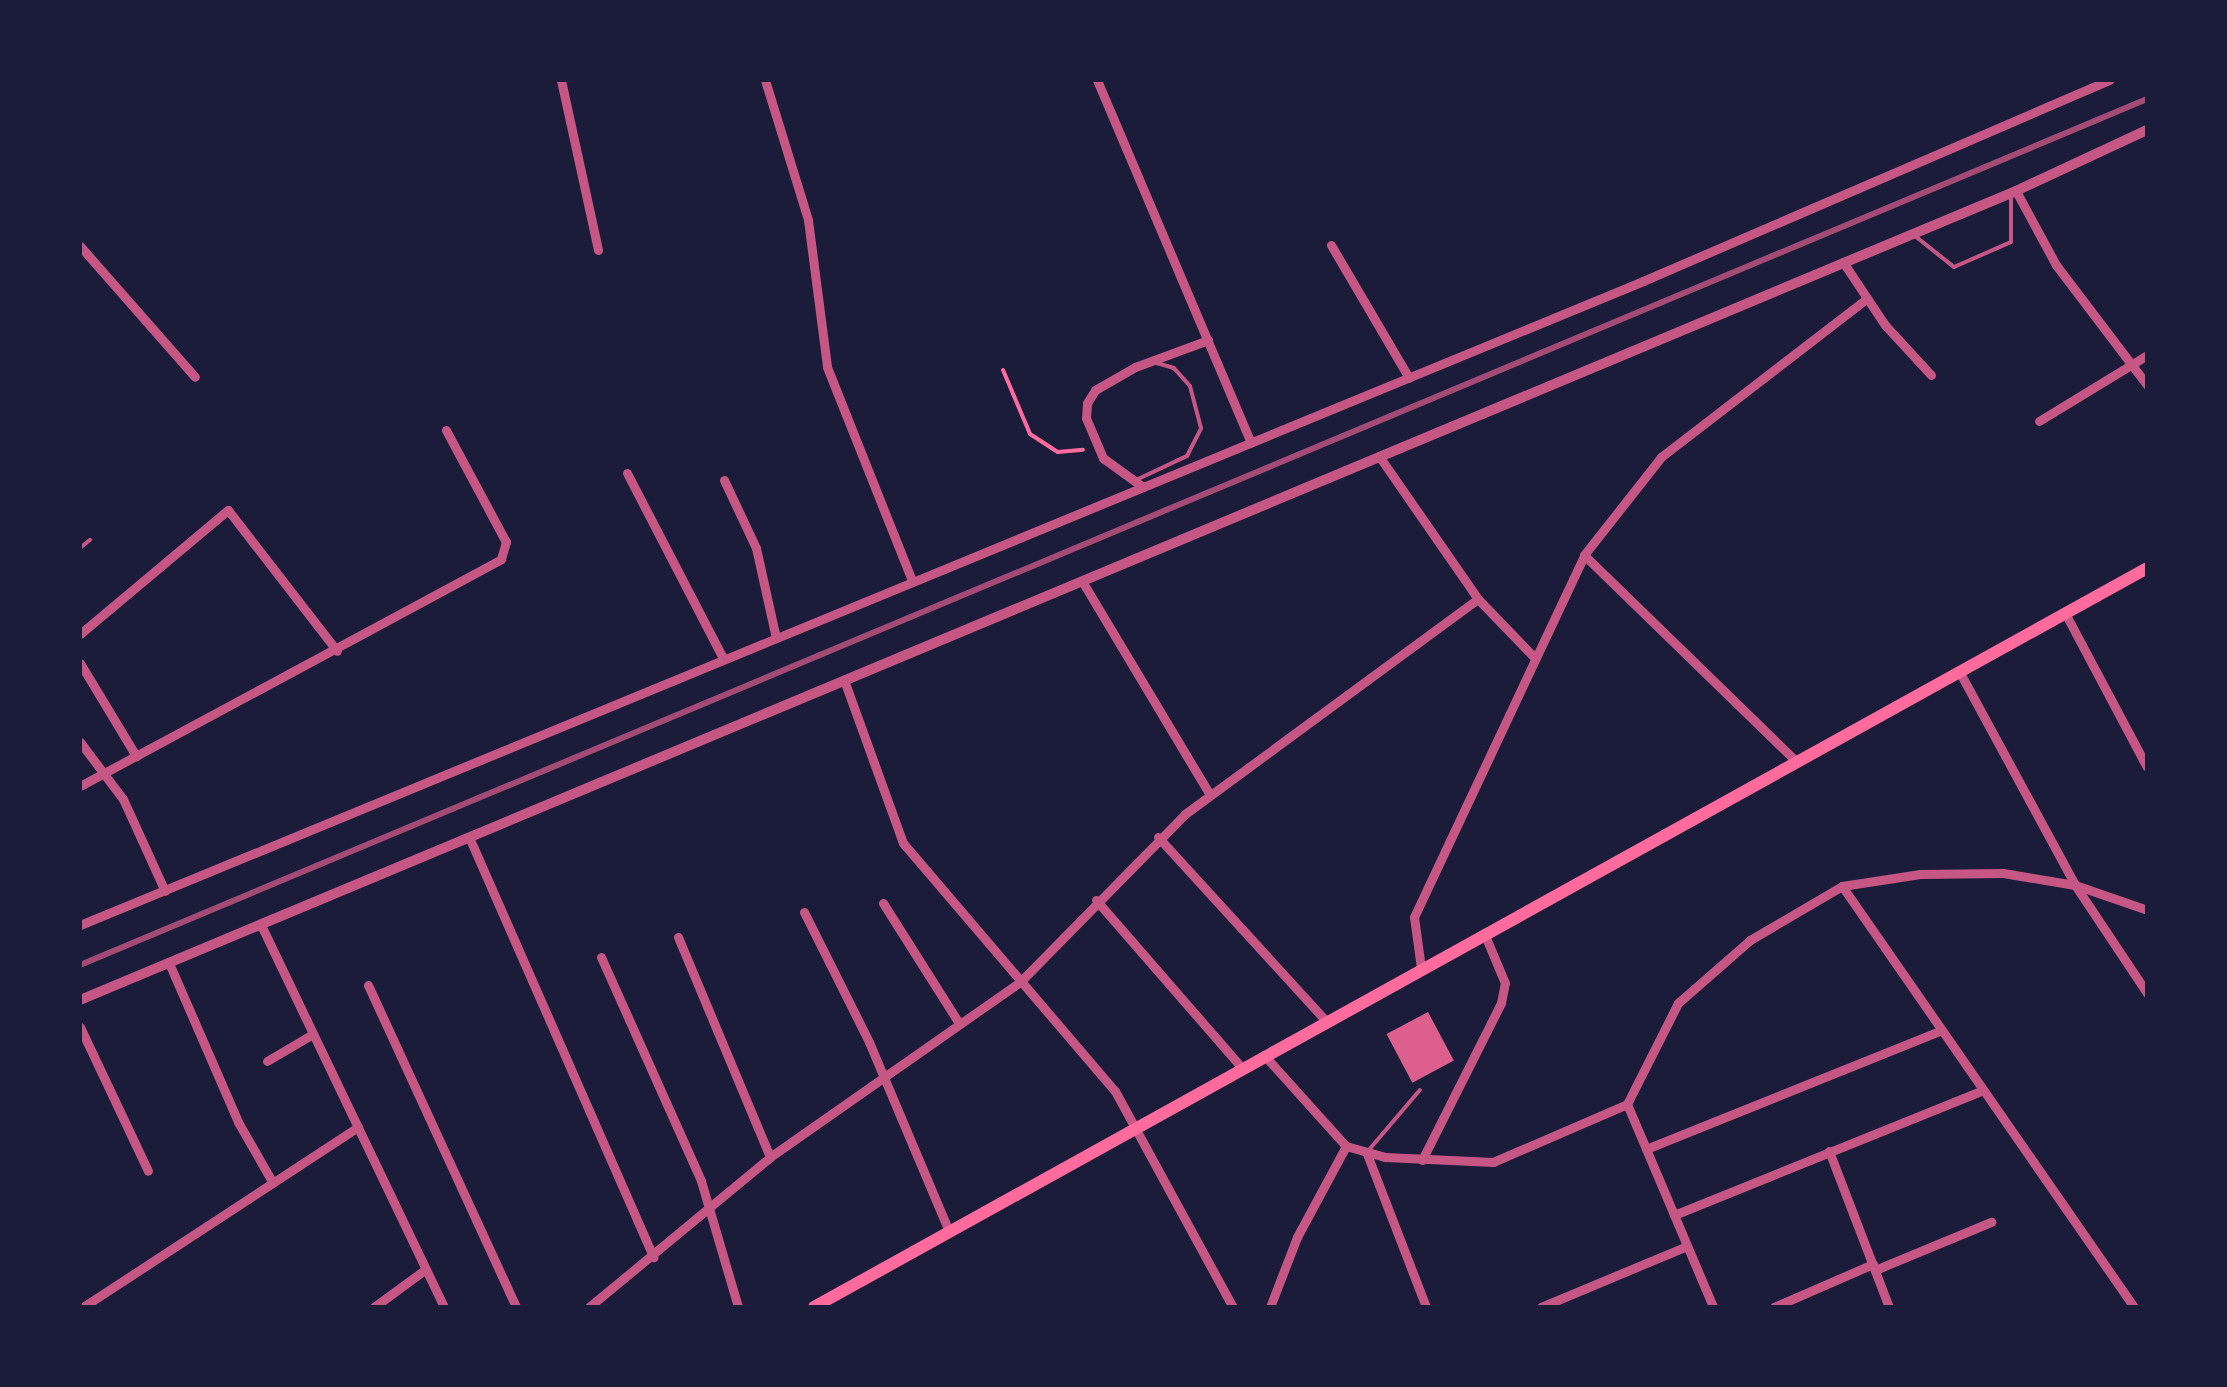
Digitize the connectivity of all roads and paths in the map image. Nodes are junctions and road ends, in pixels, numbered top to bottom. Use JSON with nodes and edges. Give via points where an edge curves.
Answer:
{"nodes":[{"id":1,"x":561,"y":80,"type":"edge"},
{"id":2,"x":765,"y":80,"type":"edge"},
{"id":3,"x":1097,"y":80,"type":"edge"},
{"id":4,"x":2109,"y":80,"type":"edge"},
{"id":5,"x":2147,"y":130,"type":"edge"},
{"id":6,"x":2013,"y":192,"type":"junction"},
{"id":7,"x":1912,"y":233,"type":"junction"},
{"id":8,"x":1331,"y":245,"type":"dead end"},
{"id":9,"x":80,"y":246,"type":"edge"},
{"id":10,"x":598,"y":250,"type":"dead end"},
{"id":11,"x":1843,"y":262,"type":"junction"},
{"id":12,"x":1866,"y":300,"type":"junction"},
{"id":13,"x":1208,"y":340,"type":"junction"},
{"id":14,"x":2147,"y":355,"type":"edge"},
{"id":15,"x":1150,"y":360,"type":"junction"},
{"id":16,"x":2132,"y":364,"type":"junction"},
{"id":17,"x":1003,"y":370,"type":"dead end"},
{"id":18,"x":195,"y":376,"type":"dead end"},
{"id":19,"x":1931,"y":376,"type":"dead end"},
{"id":20,"x":1409,"y":378,"type":"junction"},
{"id":21,"x":2147,"y":385,"type":"edge"},
{"id":22,"x":2039,"y":421,"type":"dead end"},
{"id":23,"x":446,"y":430,"type":"dead end"},
{"id":24,"x":1251,"y":443,"type":"junction"},
{"id":25,"x":1098,"y":447,"type":"junction"},
{"id":26,"x":1379,"y":456,"type":"junction"},
{"id":27,"x":1169,"y":472,"type":"junction"},
{"id":28,"x":628,"y":473,"type":"dead end"},
{"id":29,"x":724,"y":480,"type":"dead end"},
{"id":30,"x":1131,"y":481,"type":"junction"},
{"id":31,"x":1143,"y":487,"type":"junction"},
{"id":32,"x":90,"y":540,"type":"dead end"},
{"id":33,"x":80,"y":548,"type":"edge"},
{"id":34,"x":1584,"y":555,"type":"junction"},
{"id":35,"x":2147,"y":568,"type":"edge"},
{"id":36,"x":1082,"y":580,"type":"junction"},
{"id":37,"x":912,"y":581,"type":"junction"},
{"id":38,"x":1478,"y":599,"type":"junction"},
{"id":39,"x":2065,"y":613,"type":"junction"},
{"id":40,"x":80,"y":634,"type":"edge"},
{"id":41,"x":776,"y":638,"type":"junction"},
{"id":42,"x":337,"y":651,"type":"junction"},
{"id":43,"x":1534,"y":657,"type":"junction"},
{"id":44,"x":724,"y":658,"type":"junction"},
{"id":45,"x":80,"y":663,"type":"edge"},
{"id":46,"x":1960,"y":671,"type":"junction"},
{"id":47,"x":844,"y":680,"type":"junction"},
{"id":48,"x":80,"y":742,"type":"edge"},
{"id":49,"x":136,"y":756,"type":"junction"},
{"id":50,"x":1794,"y":759,"type":"junction"},
{"id":51,"x":2147,"y":767,"type":"edge"},
{"id":52,"x":106,"y":773,"type":"junction"},
{"id":53,"x":80,"y":786,"type":"edge"},
{"id":54,"x":1210,"y":795,"type":"junction"},
{"id":55,"x":469,"y":837,"type":"junction"},
{"id":56,"x":1158,"y":837,"type":"junction"},
{"id":57,"x":2074,"y":885,"type":"junction"},
{"id":58,"x":1842,"y":886,"type":"junction"},
{"id":59,"x":165,"y":891,"type":"junction"},
{"id":60,"x":1096,"y":900,"type":"junction"},
{"id":61,"x":883,"y":903,"type":"dead end"},
{"id":62,"x":2147,"y":910,"type":"edge"},
{"id":63,"x":804,"y":912,"type":"dead end"},
{"id":64,"x":260,"y":925,"type":"junction"},
{"id":65,"x":80,"y":926,"type":"edge"},
{"id":66,"x":1484,"y":933,"type":"junction"},
{"id":67,"x":678,"y":937,"type":"dead end"},
{"id":68,"x":600,"y":957,"type":"dead end"},
{"id":69,"x":169,"y":963,"type":"junction"},
{"id":70,"x":1421,"y":968,"type":"junction"},
{"id":71,"x":1021,"y":981,"type":"junction"},
{"id":72,"x":368,"y":985,"type":"dead end"},
{"id":73,"x":2147,"y":993,"type":"edge"},
{"id":74,"x":80,"y":1000,"type":"edge"},
{"id":75,"x":1326,"y":1022,"type":"junction"},
{"id":76,"x":959,"y":1023,"type":"junction"},
{"id":77,"x":80,"y":1027,"type":"edge"},
{"id":78,"x":1939,"y":1031,"type":"junction"},
{"id":79,"x":311,"y":1035,"type":"junction"},
{"id":80,"x":1264,"y":1055,"type":"junction"},
{"id":81,"x":267,"y":1061,"type":"dead end"},
{"id":82,"x":1242,"y":1068,"type":"junction"},
{"id":83,"x":882,"y":1075,"type":"junction"},
{"id":84,"x":1420,"y":1090,"type":"dead end"},
{"id":85,"x":1983,"y":1090,"type":"junction"},
{"id":86,"x":1627,"y":1104,"type":"junction"},
{"id":87,"x":358,"y":1127,"type":"junction"},
{"id":88,"x":1137,"y":1127,"type":"junction"},
{"id":89,"x":1346,"y":1146,"type":"junction"},
{"id":90,"x":1646,"y":1149,"type":"junction"},
{"id":91,"x":1829,"y":1151,"type":"junction"},
{"id":92,"x":1366,"y":1154,"type":"junction"},
{"id":93,"x":770,"y":1157,"type":"junction"},
{"id":94,"x":1422,"y":1160,"type":"junction"},
{"id":95,"x":148,"y":1171,"type":"dead end"},
{"id":96,"x":273,"y":1183,"type":"junction"},
{"id":97,"x":710,"y":1210,"type":"junction"},
{"id":98,"x":1674,"y":1214,"type":"junction"},
{"id":99,"x":1991,"y":1222,"type":"dead end"},
{"id":100,"x":949,"y":1231,"type":"junction"},
{"id":101,"x":1688,"y":1246,"type":"junction"},
{"id":102,"x":653,"y":1256,"type":"junction"},
{"id":103,"x":1874,"y":1267,"type":"junction"},
{"id":104,"x":426,"y":1269,"type":"junction"},
{"id":105,"x":83,"y":1307,"type":"edge"},
{"id":106,"x":374,"y":1307,"type":"edge"},
{"id":107,"x":444,"y":1307,"type":"edge"},
{"id":108,"x":516,"y":1307,"type":"edge"},
{"id":109,"x":589,"y":1307,"type":"edge"},
{"id":110,"x":738,"y":1307,"type":"edge"},
{"id":111,"x":814,"y":1307,"type":"edge"},
{"id":112,"x":1233,"y":1307,"type":"edge"},
{"id":113,"x":1270,"y":1307,"type":"edge"},
{"id":114,"x":1426,"y":1307,"type":"edge"},
{"id":115,"x":1542,"y":1307,"type":"edge"},
{"id":116,"x":1714,"y":1307,"type":"edge"},
{"id":117,"x":1774,"y":1307,"type":"edge"},
{"id":118,"x":1889,"y":1307,"type":"edge"},
{"id":119,"x":2134,"y":1307,"type":"edge"}],
"edges":[{"from":1,"to":10,"type":"street"},
{"from":2,"to":37,"type":"street","via":[[808,220],[827,367]]},
{"from":3,"to":13,"type":"street"},
{"from":4,"to":20,"type":"street"},
{"from":5,"to":6,"type":"street"},
{"from":6,"to":7,"type":"street"},
{"from":6,"to":7,"type":"lane","via":[[2010,242],[1954,267]]},
{"from":6,"to":16,"type":"street","via":[[2056,265]]},
{"from":7,"to":11,"type":"street"},
{"from":8,"to":20,"type":"street"},
{"from":9,"to":18,"type":"street"},
{"from":11,"to":12,"type":"street"},
{"from":11,"to":26,"type":"street"},
{"from":12,"to":19,"type":"street"},
{"from":12,"to":34,"type":"street","via":[[1661,458]]},
{"from":13,"to":15,"type":"street"},
{"from":13,"to":24,"type":"street"},
{"from":14,"to":16,"type":"street"},
{"from":15,"to":25,"type":"street","via":[[1096,390],[1087,403]]},
{"from":15,"to":27,"type":"lane","via":[[1174,368],[1200,410],[1196,443]]},
{"from":16,"to":21,"type":"street"},
{"from":16,"to":22,"type":"street"},
{"from":17,"to":25,"type":"path","via":[[1030,434],[1058,452]]},
{"from":20,"to":24,"type":"street"},
{"from":23,"to":42,"type":"street","via":[[506,542],[504,557]]},
{"from":24,"to":27,"type":"street"},
{"from":25,"to":30,"type":"street"},
{"from":26,"to":36,"type":"street"},
{"from":26,"to":38,"type":"street"},
{"from":27,"to":30,"type":"lane"},
{"from":27,"to":31,"type":"street"},
{"from":28,"to":44,"type":"street"},
{"from":29,"to":41,"type":"street","via":[[756,548]]},
{"from":30,"to":31,"type":"street"},
{"from":31,"to":37,"type":"street"},
{"from":32,"to":33,"type":"lane"},
{"from":34,"to":43,"type":"street"},
{"from":34,"to":50,"type":"street"},
{"from":35,"to":39,"type":"main road"},
{"from":36,"to":47,"type":"street"},
{"from":36,"to":54,"type":"street"},
{"from":37,"to":41,"type":"street"},
{"from":38,"to":43,"type":"street"},
{"from":38,"to":54,"type":"street"},
{"from":39,"to":46,"type":"main road"},
{"from":39,"to":51,"type":"street"},
{"from":40,"to":42,"type":"street","via":[[228,510]]},
{"from":41,"to":44,"type":"street"},
{"from":42,"to":49,"type":"street"},
{"from":43,"to":70,"type":"street","via":[[1414,916]]},
{"from":44,"to":59,"type":"street"},
{"from":45,"to":49,"type":"street"},
{"from":46,"to":50,"type":"main road"},
{"from":46,"to":57,"type":"street"},
{"from":47,"to":55,"type":"street"},
{"from":47,"to":71,"type":"street","via":[[903,843]]},
{"from":48,"to":52,"type":"street"},
{"from":49,"to":52,"type":"street"},
{"from":50,"to":66,"type":"main road"},
{"from":52,"to":53,"type":"street"},
{"from":52,"to":59,"type":"street"},
{"from":54,"to":56,"type":"street"},
{"from":55,"to":64,"type":"street"},
{"from":55,"to":102,"type":"street"},
{"from":56,"to":60,"type":"street"},
{"from":56,"to":75,"type":"street"},
{"from":57,"to":58,"type":"street","via":[[1975,872]]},
{"from":57,"to":62,"type":"street"},
{"from":57,"to":73,"type":"street"},
{"from":58,"to":78,"type":"street"},
{"from":58,"to":86,"type":"street","via":[[1750,940],[1678,1003]]},
{"from":59,"to":65,"type":"street"},
{"from":60,"to":71,"type":"street"},
{"from":60,"to":82,"type":"street"},
{"from":61,"to":76,"type":"street"},
{"from":63,"to":83,"type":"street"},
{"from":64,"to":69,"type":"street"},
{"from":64,"to":79,"type":"street"},
{"from":66,"to":70,"type":"main road"},
{"from":66,"to":94,"type":"street","via":[[1505,983],[1501,1003]]},
{"from":67,"to":93,"type":"street"},
{"from":68,"to":97,"type":"street"},
{"from":69,"to":74,"type":"street"},
{"from":69,"to":96,"type":"street","via":[[238,1122]]},
{"from":70,"to":75,"type":"main road"},
{"from":71,"to":76,"type":"street"},
{"from":71,"to":88,"type":"street","via":[[1115,1091]]},
{"from":72,"to":108,"type":"street"},
{"from":75,"to":80,"type":"main road"},
{"from":76,"to":83,"type":"street"},
{"from":77,"to":95,"type":"street"},
{"from":78,"to":85,"type":"street"},
{"from":78,"to":90,"type":"street"},
{"from":79,"to":81,"type":"street"},
{"from":79,"to":87,"type":"street"},
{"from":80,"to":82,"type":"main road"},
{"from":80,"to":89,"type":"street"},
{"from":82,"to":88,"type":"main road"},
{"from":83,"to":93,"type":"street"},
{"from":83,"to":100,"type":"street"},
{"from":84,"to":92,"type":"lane"},
{"from":85,"to":91,"type":"street"},
{"from":85,"to":119,"type":"street"},
{"from":86,"to":90,"type":"street"},
{"from":86,"to":94,"type":"street","via":[[1503,1160]]},
{"from":87,"to":96,"type":"street"},
{"from":87,"to":104,"type":"street"},
{"from":88,"to":100,"type":"main road"},
{"from":88,"to":112,"type":"street"},
{"from":89,"to":92,"type":"street"},
{"from":89,"to":113,"type":"street","via":[[1297,1238]]},
{"from":90,"to":98,"type":"street"},
{"from":91,"to":98,"type":"street"},
{"from":91,"to":103,"type":"street"},
{"from":92,"to":94,"type":"street"},
{"from":92,"to":114,"type":"street"},
{"from":93,"to":97,"type":"street"},
{"from":96,"to":105,"type":"street"},
{"from":97,"to":102,"type":"street"},
{"from":97,"to":110,"type":"street"},
{"from":98,"to":101,"type":"street"},
{"from":99,"to":103,"type":"street"},
{"from":100,"to":111,"type":"main road"},
{"from":101,"to":115,"type":"street"},
{"from":101,"to":116,"type":"street"},
{"from":102,"to":109,"type":"street"},
{"from":103,"to":117,"type":"street"},
{"from":103,"to":118,"type":"street"},
{"from":104,"to":106,"type":"street"},
{"from":104,"to":107,"type":"street"}]}
